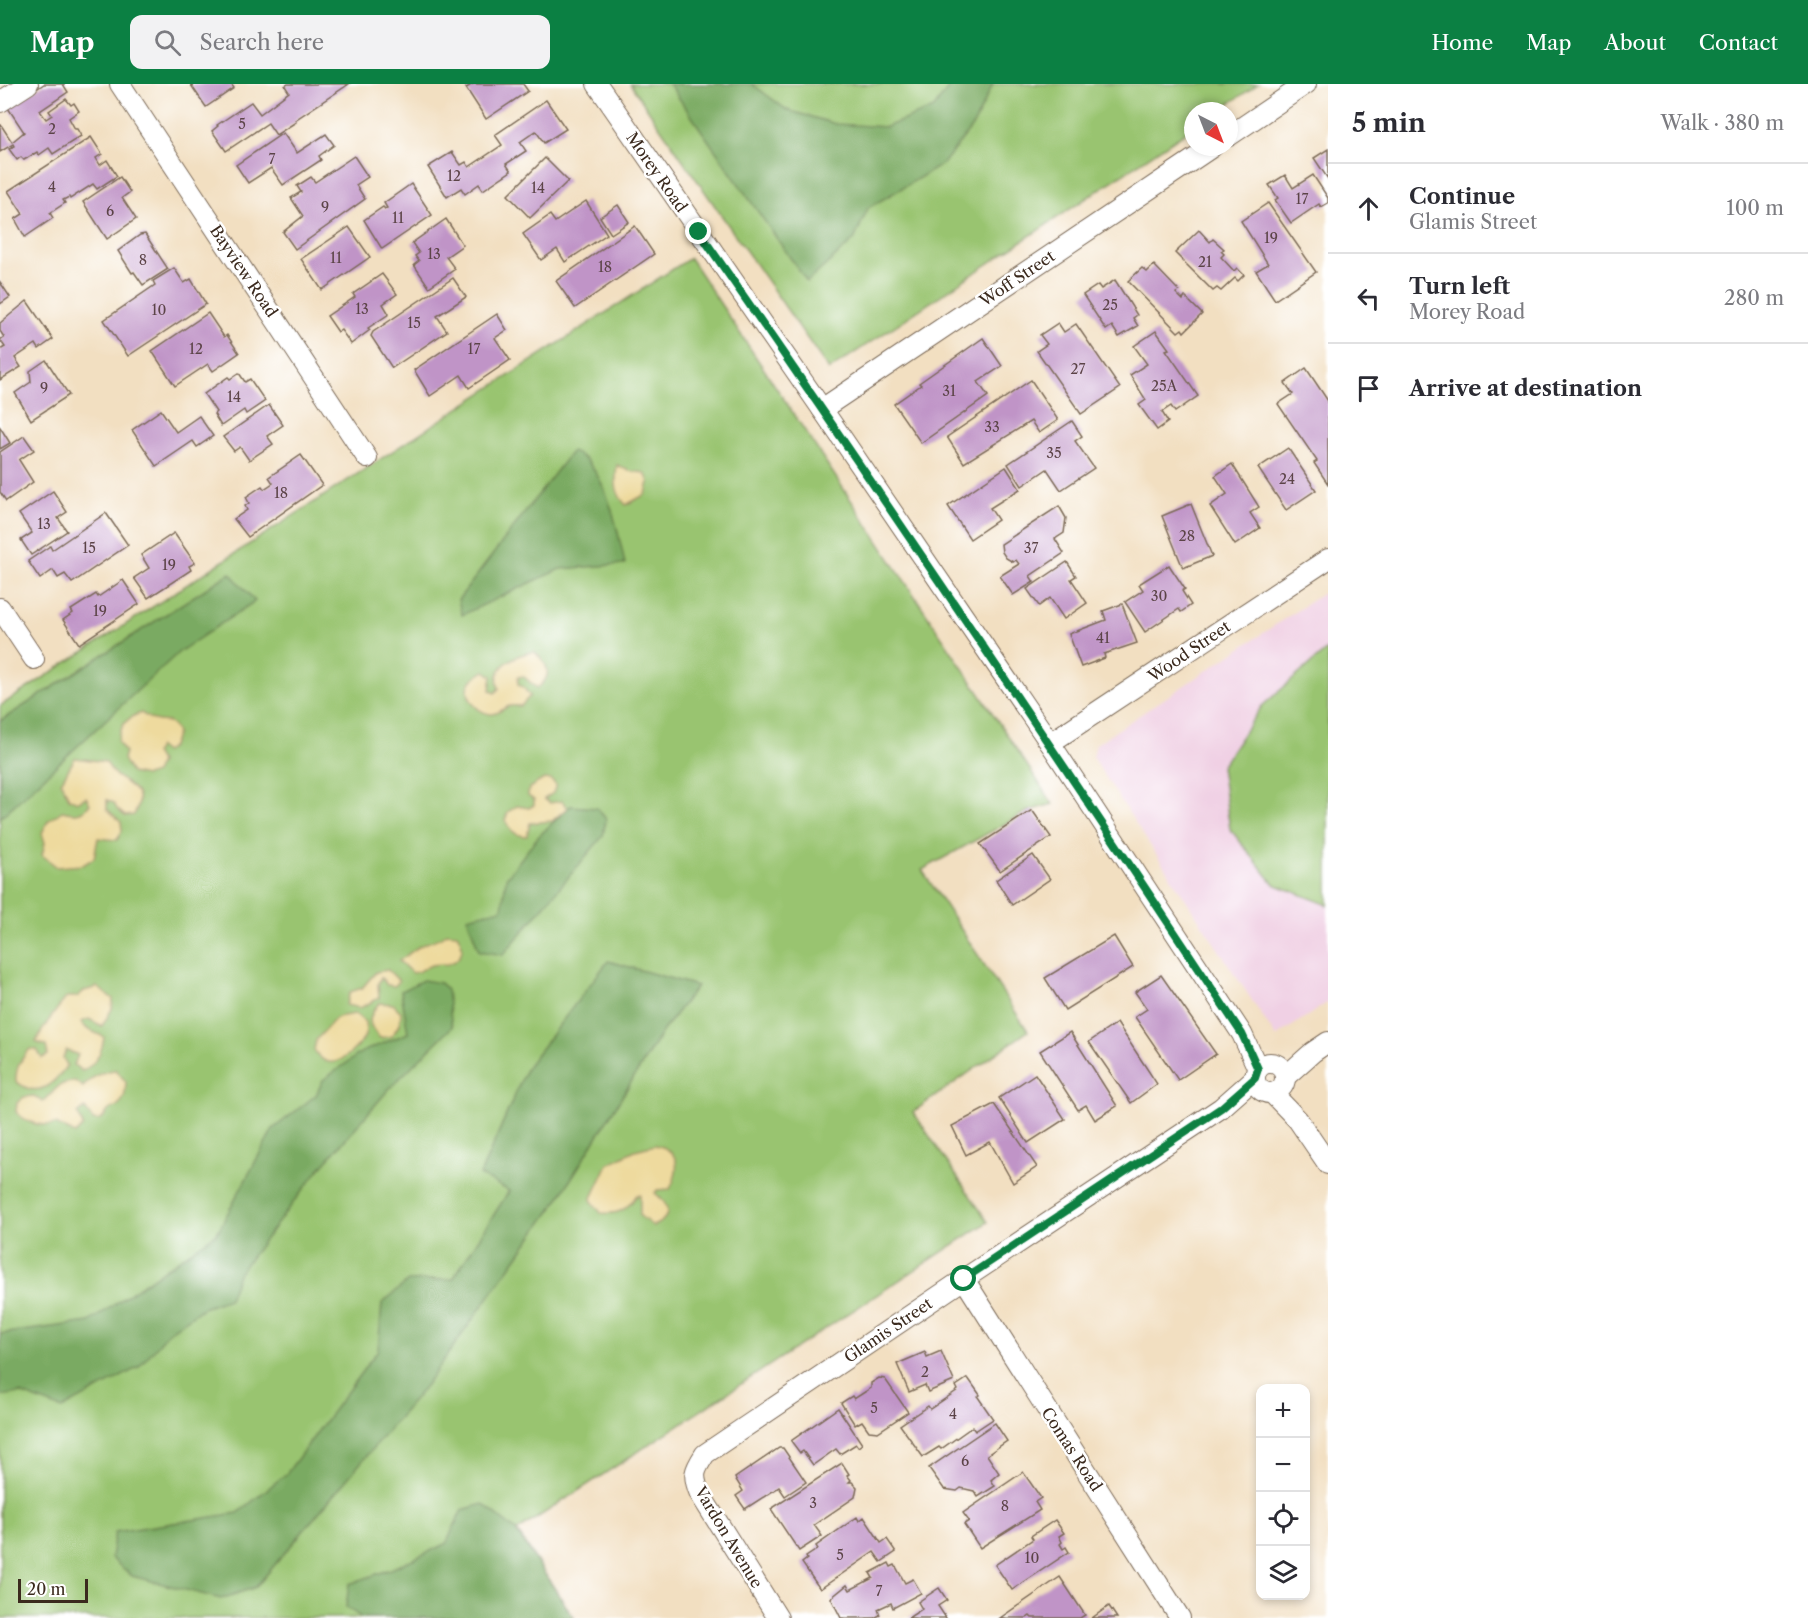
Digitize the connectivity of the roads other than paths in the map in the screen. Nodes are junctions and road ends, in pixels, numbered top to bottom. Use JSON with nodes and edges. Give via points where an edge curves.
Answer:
{"nodes":[{"id":1,"x":28,"y":84,"type":"edge"},
{"id":2,"x":120,"y":84,"type":"edge"},
{"id":3,"x":597,"y":84,"type":"edge"},
{"id":4,"x":1306,"y":84,"type":"edge"},
{"id":5,"x":0,"y":102,"type":"edge"},
{"id":6,"x":1238,"y":130,"type":"edge"},
{"id":7,"x":1199,"y":156,"type":"edge"},
{"id":8,"x":822,"y":409,"type":"junction"},
{"id":9,"x":367,"y":458,"type":"dead end"},
{"id":10,"x":1328,"y":559,"type":"edge"},
{"id":11,"x":0,"y":608,"type":"edge"},
{"id":12,"x":34,"y":659,"type":"dead end"},
{"id":13,"x":1050,"y":743,"type":"junction"},
{"id":14,"x":1321,"y":1047,"type":"edge"},
{"id":15,"x":1270,"y":1078,"type":"junction"},
{"id":16,"x":1328,"y":1164,"type":"edge"},
{"id":17,"x":964,"y":1279,"type":"junction"},
{"id":18,"x":705,"y":1454,"type":"joint"},
{"id":19,"x":778,"y":1618,"type":"edge"},
{"id":20,"x":1180,"y":1618,"type":"edge"}],
"edges":[{"from":1,"to":5,"type":"street"},
{"from":2,"to":9,"type":"street","name":"Bayview Road"},
{"from":3,"to":8,"type":"street","name":"Morey Road"},
{"from":4,"to":6,"type":"street"},
{"from":7,"to":8,"type":"street","name":"Woff Street"},
{"from":8,"to":13,"type":"street","name":"Morey Road"},
{"from":10,"to":13,"type":"street","name":"Wood Street"},
{"from":11,"to":12,"type":"street"},
{"from":13,"to":15,"type":"street","name":"Morey Road"},
{"from":14,"to":15,"type":"street","name":"Glamis Street"},
{"from":15,"to":16,"type":"street","name":"Morey Road"},
{"from":15,"to":17,"type":"street","name":"Glamis Street"},
{"from":17,"to":18,"type":"street","name":"Glamis Street"},
{"from":17,"to":20,"type":"street","name":"Comas Road"},
{"from":18,"to":19,"type":"street","name":"Vardon Avenue","via":[[696,1469],[700,1494]]}]}
